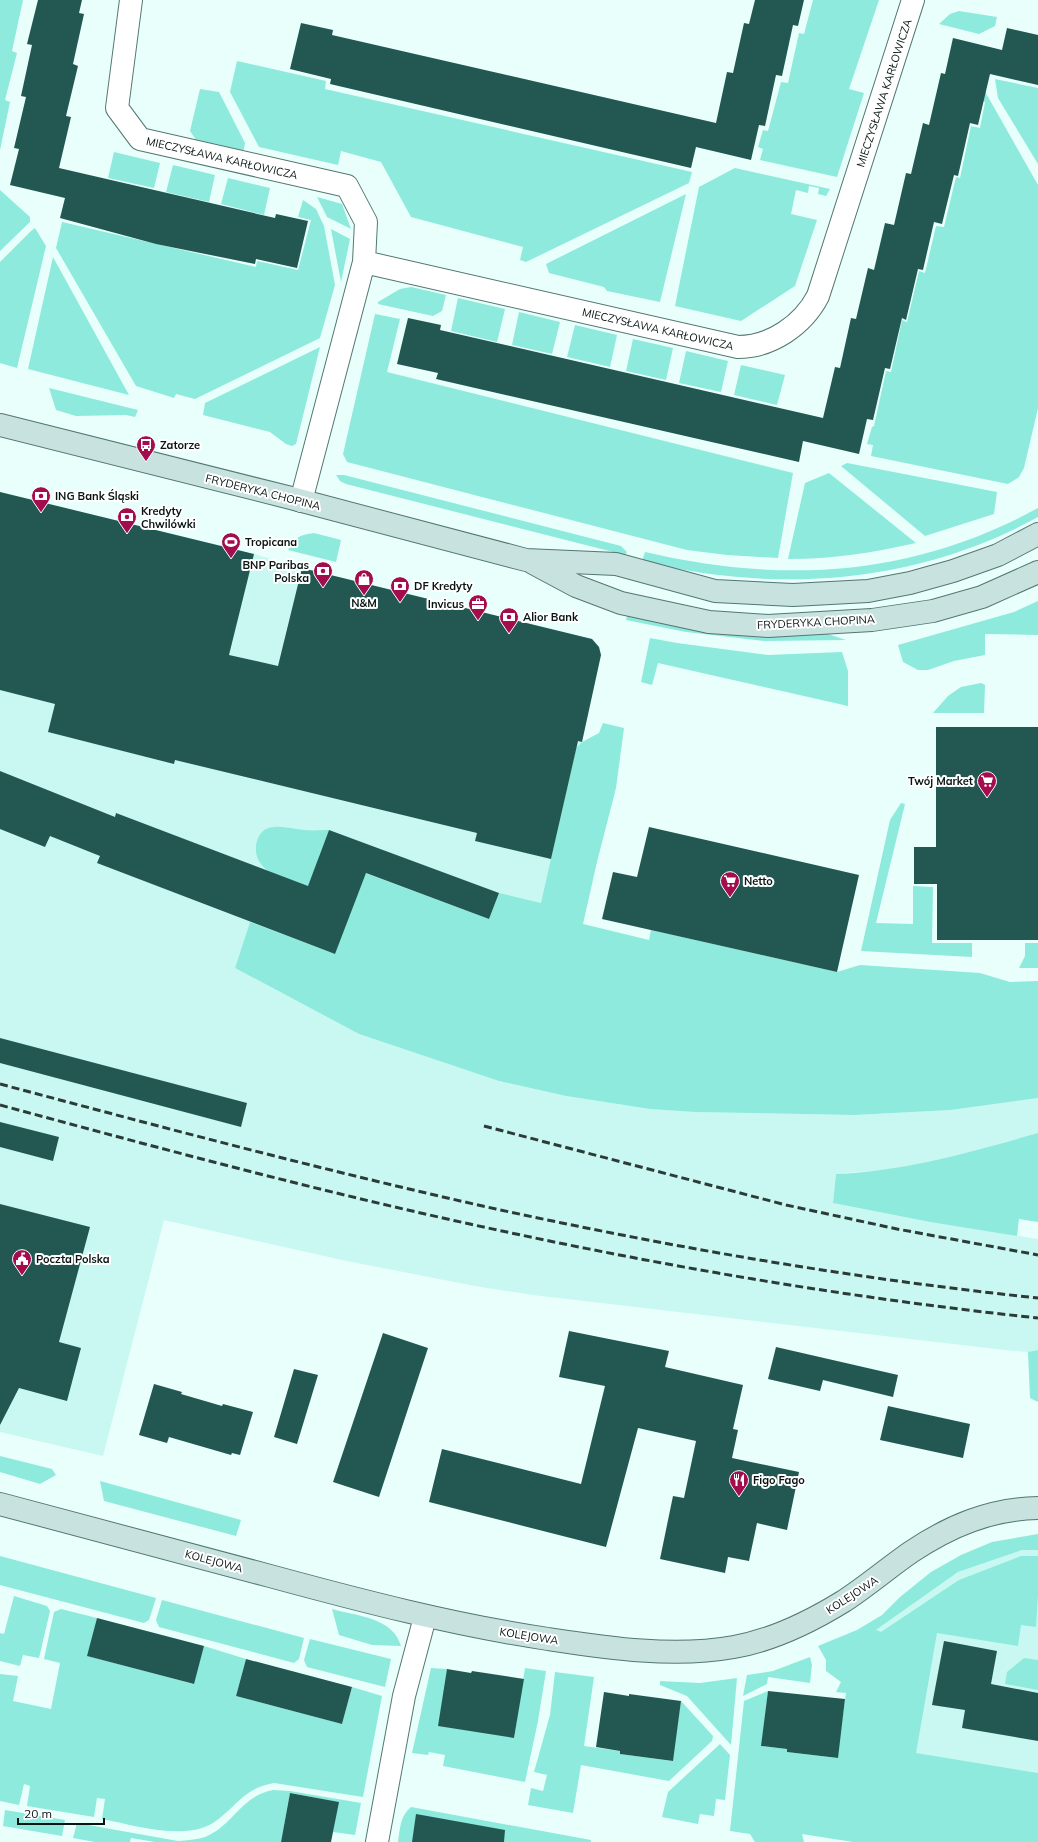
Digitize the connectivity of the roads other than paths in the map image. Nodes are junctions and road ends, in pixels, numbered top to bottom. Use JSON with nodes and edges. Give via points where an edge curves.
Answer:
{"nodes":[{"id":1,"x":131,"y":0,"type":"edge"},
{"id":2,"x":913,"y":0,"type":"edge"},
{"id":3,"x":364,"y":262,"type":"junction"},
{"id":4,"x":0,"y":425,"type":"edge"},
{"id":5,"x":301,"y":501,"type":"junction"},
{"id":6,"x":1038,"y":534,"type":"edge"},
{"id":7,"x":526,"y":560,"type":"junction"},
{"id":8,"x":1038,"y":572,"type":"edge"},
{"id":9,"x":0,"y":1504,"type":"edge"},
{"id":10,"x":1038,"y":1508,"type":"edge"},
{"id":11,"x":425,"y":1617,"type":"junction"},
{"id":12,"x":377,"y":1842,"type":"edge"}],
"edges":[{"from":1,"to":3,"type":"street","name":"MIECZYSŁAWA KARŁOWICZA","via":[[117,108],[140,139],[347,186],[366,222]]},
{"from":2,"to":3,"type":"street","name":"MIECZYSŁAWA KARŁOWICZA","via":[[818,296],[811,309],[783,335],[751,347],[738,347]]},
{"from":3,"to":5,"type":"street","name":"MIECZYSŁAWA KARŁOWICZA"},
{"from":4,"to":5,"type":"street","name":"FRYDERYKA CHOPINA"},
{"from":5,"to":7,"type":"street","name":"FRYDERYKA CHOPINA"},
{"from":6,"to":7,"type":"street","name":"FRYDERYKA CHOPINA","via":[[990,558],[910,583],[868,591],[793,595],[715,592],[616,564]]},
{"from":7,"to":8,"type":"street","name":"FRYDERYKA CHOPINA","via":[[576,586],[621,603],[709,622],[768,626],[872,620],[934,611],[982,597]]},
{"from":9,"to":11,"type":"street","name":"KOLEJOWA"},
{"from":10,"to":11,"type":"street","name":"KOLEJOWA","via":[[998,1511],[961,1525],[909,1553],[845,1600],[806,1624],[772,1637],[733,1647],[674,1651],[629,1649],[498,1632]]},
{"from":11,"to":12,"type":"street","via":[[404,1696]]}]}
